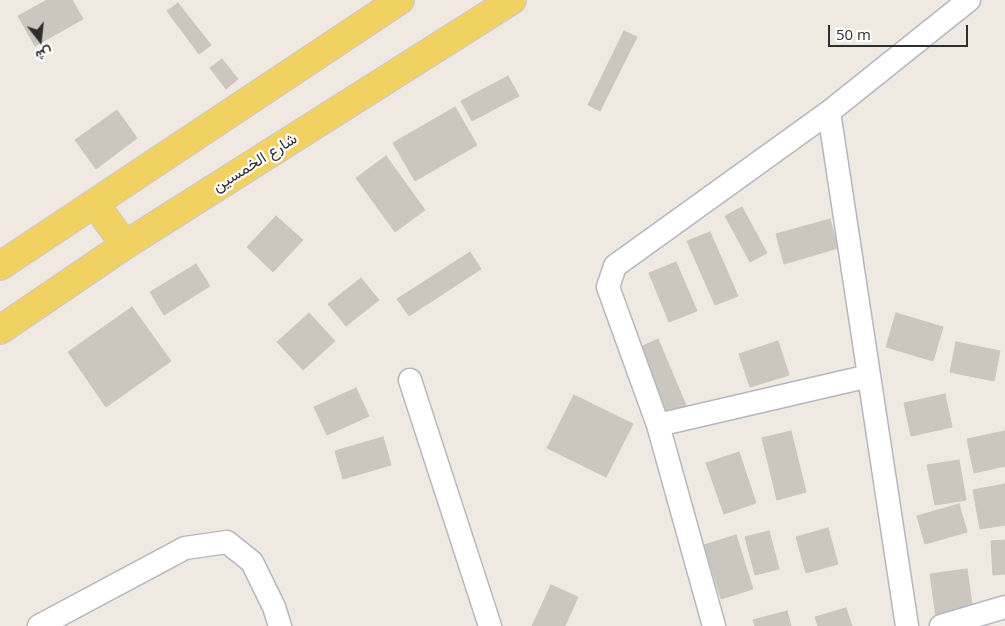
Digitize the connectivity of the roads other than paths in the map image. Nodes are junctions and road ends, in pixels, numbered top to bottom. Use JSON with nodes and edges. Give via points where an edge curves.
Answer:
{"nodes":[{"id":1,"x":400,"y":0,"type":"edge"},
{"id":2,"x":512,"y":0,"type":"edge"},
{"id":3,"x":969,"y":0,"type":"edge"},
{"id":4,"x":373,"y":7,"type":"edge"},
{"id":5,"x":828,"y":112,"type":"junction"},
{"id":6,"x":95,"y":204,"type":"junction"},
{"id":7,"x":125,"y":245,"type":"junction"},
{"id":8,"x":3,"y":258,"type":"edge"},
{"id":9,"x":0,"y":330,"type":"edge"},
{"id":10,"x":869,"y":376,"type":"junction"},
{"id":11,"x":410,"y":380,"type":"dead end"},
{"id":12,"x":658,"y":425,"type":"junction"},
{"id":13,"x":1005,"y":607,"type":"edge"},
{"id":14,"x":39,"y":626,"type":"edge"},
{"id":15,"x":280,"y":626,"type":"edge"},
{"id":16,"x":490,"y":626,"type":"edge"},
{"id":17,"x":714,"y":626,"type":"edge"},
{"id":18,"x":906,"y":626,"type":"edge"},
{"id":19,"x":941,"y":626,"type":"edge"}],
"edges":[{"from":1,"to":4,"type":"main road"},
{"from":2,"to":7,"type":"main road","name":"شارع الخمسين"},
{"from":3,"to":5,"type":"street"},
{"from":4,"to":6,"type":"main road"},
{"from":5,"to":10,"type":"street"},
{"from":5,"to":12,"type":"street","via":[[615,266],[608,287],[610,298]]},
{"from":6,"to":7,"type":"main road"},
{"from":6,"to":8,"type":"main road"},
{"from":7,"to":9,"type":"main road","name":"شارع الخمسين"},
{"from":10,"to":12,"type":"street"},
{"from":10,"to":18,"type":"street"},
{"from":11,"to":16,"type":"street"},
{"from":12,"to":17,"type":"street"},
{"from":13,"to":19,"type":"street"},
{"from":14,"to":15,"type":"street","via":[[185,548],[227,542],[252,562]]}]}
